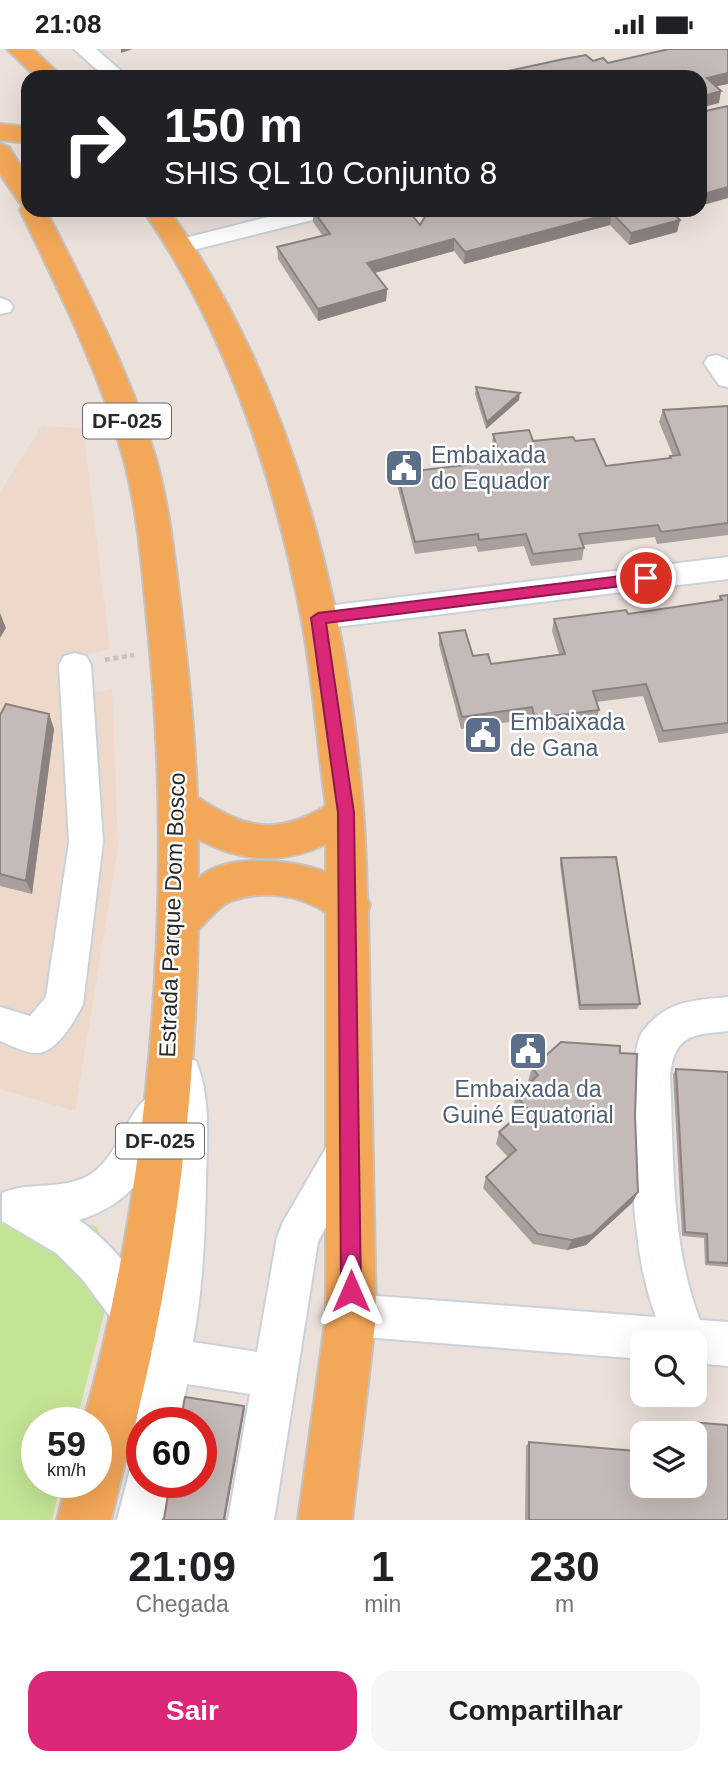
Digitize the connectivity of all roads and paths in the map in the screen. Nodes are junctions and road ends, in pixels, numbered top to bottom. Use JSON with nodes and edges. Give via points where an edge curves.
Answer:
{"nodes":[{"id":1,"x":19,"y":49,"type":"edge"},
{"id":2,"x":84,"y":49,"type":"edge"},
{"id":3,"x":42,"y":70,"type":"edge"},
{"id":4,"x":110,"y":70,"type":"edge"},
{"id":5,"x":0,"y":132,"type":"edge"},
{"id":6,"x":21,"y":134,"type":"edge"},
{"id":7,"x":14,"y":160,"type":"edge"},
{"id":8,"x":21,"y":180,"type":"edge"},
{"id":9,"x":36,"y":217,"type":"edge"},
{"id":10,"x":161,"y":217,"type":"edge"},
{"id":11,"x":233,"y":217,"type":"edge"},
{"id":12,"x":296,"y":217,"type":"edge"},
{"id":13,"x":243,"y":230,"type":"junction"},
{"id":14,"x":181,"y":246,"type":"junction"},
{"id":15,"x":728,"y":568,"type":"edge"},
{"id":16,"x":318,"y":618,"type":"junction"},
{"id":17,"x":169,"y":649,"type":"junction"},
{"id":18,"x":75,"y":665,"type":"joint"},
{"id":19,"x":180,"y":807,"type":"junction"},
{"id":20,"x":346,"y":813,"type":"junction"},
{"id":21,"x":349,"y":905,"type":"junction"},
{"id":22,"x":176,"y":923,"type":"junction"},
{"id":23,"x":172,"y":999,"type":"junction"},
{"id":24,"x":728,"y":1014,"type":"edge"},
{"id":25,"x":0,"y":1024,"type":"edge"},
{"id":26,"x":166,"y":1095,"type":"junction"},
{"id":27,"x":351,"y":1143,"type":"junction"},
{"id":28,"x":9,"y":1205,"type":"edge"},
{"id":29,"x":135,"y":1315,"type":"junction"},
{"id":30,"x":351,"y":1315,"type":"junction"},
{"id":31,"x":682,"y":1330,"type":"edge"},
{"id":32,"x":630,"y":1337,"type":"edge"},
{"id":33,"x":707,"y":1342,"type":"edge"},
{"id":34,"x":728,"y":1344,"type":"edge"},
{"id":35,"x":169,"y":1360,"type":"junction"},
{"id":36,"x":275,"y":1376,"type":"junction"},
{"id":37,"x":112,"y":1407,"type":"edge"},
{"id":38,"x":161,"y":1407,"type":"edge"},
{"id":39,"x":89,"y":1498,"type":"edge"},
{"id":40,"x":144,"y":1498,"type":"edge"},
{"id":41,"x":84,"y":1520,"type":"edge"},
{"id":42,"x":141,"y":1520,"type":"edge"},
{"id":43,"x":251,"y":1520,"type":"edge"},
{"id":44,"x":325,"y":1520,"type":"edge"}],
"edges":[{"from":1,"to":3,"type":"main road"},
{"from":2,"to":4,"type":"street"},
{"from":5,"to":6,"type":"main road"},
{"from":7,"to":8,"type":"main road"},
{"from":9,"to":17,"type":"main road","name":"Estrada Parque Dom Bosco","number":"DF-025","via":[[113,375],[149,498]]},
{"from":10,"to":14,"type":"main road"},
{"from":11,"to":13,"type":"street"},
{"from":12,"to":13,"type":"street"},
{"from":13,"to":14,"type":"street"},
{"from":14,"to":16,"type":"main road","via":[[242,363],[284,473]]},
{"from":15,"to":16,"type":"street"},
{"from":16,"to":20,"type":"main road"},
{"from":17,"to":18,"type":"path"},
{"from":17,"to":19,"type":"main road","name":"Estrada Parque Dom Bosco","number":"DF-025"},
{"from":18,"to":25,"type":"street","via":[[86,842],[64,1005],[37,1036]]},
{"from":19,"to":20,"type":"main road","via":[[234,839],[270,843],[298,841]]},
{"from":19,"to":22,"type":"main road","name":"Estrada Parque Dom Bosco","number":"DF-025"},
{"from":20,"to":21,"type":"main road"},
{"from":21,"to":22,"type":"main road","via":[[322,888],[294,879],[257,878],[218,886]]},
{"from":21,"to":27,"type":"main road"},
{"from":22,"to":23,"type":"main road","name":"Estrada Parque Dom Bosco","number":"DF-025"},
{"from":23,"to":26,"type":"main road","name":"Estrada Parque Dom Bosco","number":"DF-025"},
{"from":23,"to":35,"type":"street","via":[[188,1125],[183,1277]]},
{"from":24,"to":31,"type":"street","via":[[681,1019],[655,1045],[651,1075],[657,1232],[669,1295]]},
{"from":26,"to":28,"type":"street","via":[[130,1165],[106,1190],[76,1203]]},
{"from":26,"to":29,"type":"main road","name":"Estrada Parque Dom Bosco","number":"DF-025"},
{"from":27,"to":30,"type":"main road"},
{"from":27,"to":36,"type":"street","via":[[298,1237]]},
{"from":28,"to":29,"type":"street","via":[[65,1235],[94,1258]]},
{"from":29,"to":37,"type":"main road","name":"Estrada Parque Dom Bosco","number":"DF-025"},
{"from":30,"to":32,"type":"street"},
{"from":30,"to":44,"type":"main road"},
{"from":33,"to":34,"type":"street"},
{"from":35,"to":36,"type":"street"},
{"from":35,"to":38,"type":"street"},
{"from":36,"to":43,"type":"street"},
{"from":39,"to":41,"type":"main road"},
{"from":40,"to":42,"type":"street"}]}
